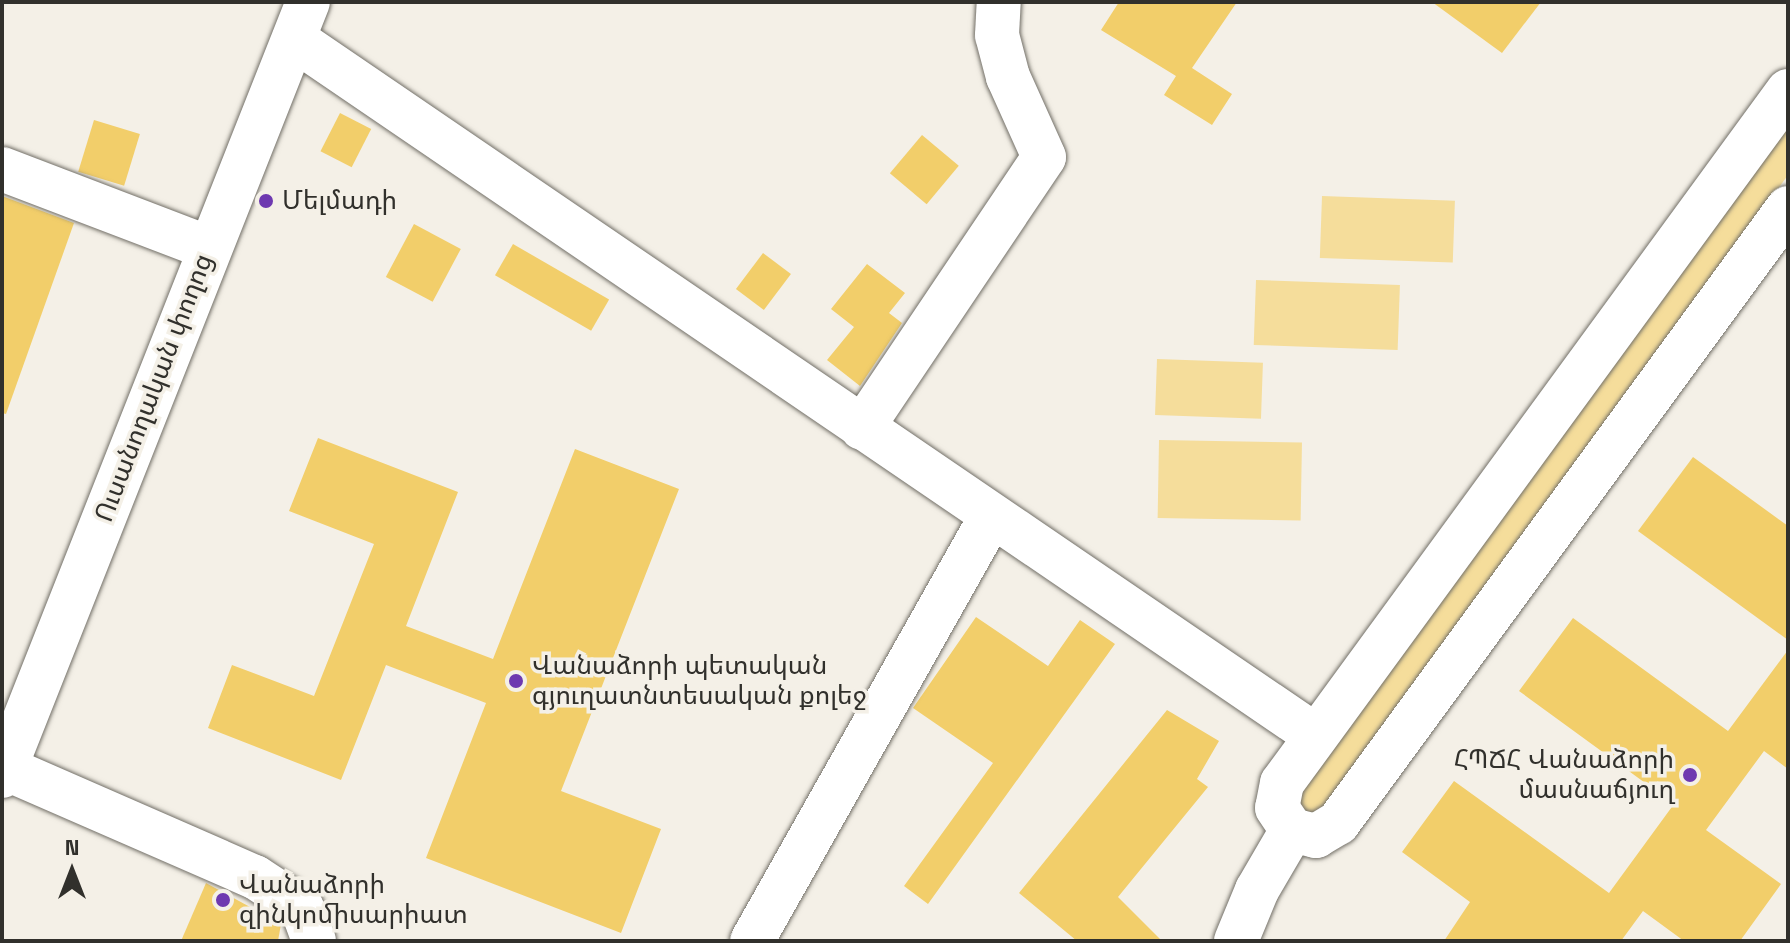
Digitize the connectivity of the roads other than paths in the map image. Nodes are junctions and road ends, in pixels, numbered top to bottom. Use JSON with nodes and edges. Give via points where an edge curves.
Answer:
{"nodes":[{"id":1,"x":999,"y":2,"type":"edge"},
{"id":2,"x":301,"y":20,"type":"edge"},
{"id":3,"x":1788,"y":91,"type":"edge"},
{"id":4,"x":2,"y":169,"type":"edge"},
{"id":5,"x":1788,"y":208,"type":"edge"},
{"id":6,"x":209,"y":248,"type":"junction"},
{"id":7,"x":862,"y":428,"type":"junction"},
{"id":8,"x":991,"y":517,"type":"junction"},
{"id":9,"x":1316,"y":736,"type":"junction"},
{"id":10,"x":4,"y":772,"type":"edge"},
{"id":11,"x":1292,"y":830,"type":"junction"},
{"id":12,"x":314,"y":941,"type":"edge"},
{"id":13,"x":752,"y":941,"type":"edge"},
{"id":14,"x":1236,"y":941,"type":"edge"}],
"edges":[{"from":1,"to":7,"type":"street","via":[[997,35],[1008,77],[1044,157]]},
{"from":2,"to":6,"type":"street","name":"Ուսանողական փողոց"},
{"from":2,"to":7,"type":"street"},
{"from":3,"to":9,"type":"street"},
{"from":4,"to":6,"type":"street"},
{"from":5,"to":11,"type":"street","via":[[1338,823],[1316,836]]},
{"from":6,"to":10,"type":"street","name":"Ուսանողական փողոց"},
{"from":7,"to":8,"type":"street"},
{"from":8,"to":9,"type":"street"},
{"from":8,"to":13,"type":"street"},
{"from":9,"to":11,"type":"street","via":[[1277,795],[1277,808]]},
{"from":10,"to":12,"type":"street","via":[[255,877],[302,908]]},
{"from":11,"to":14,"type":"street"}]}
